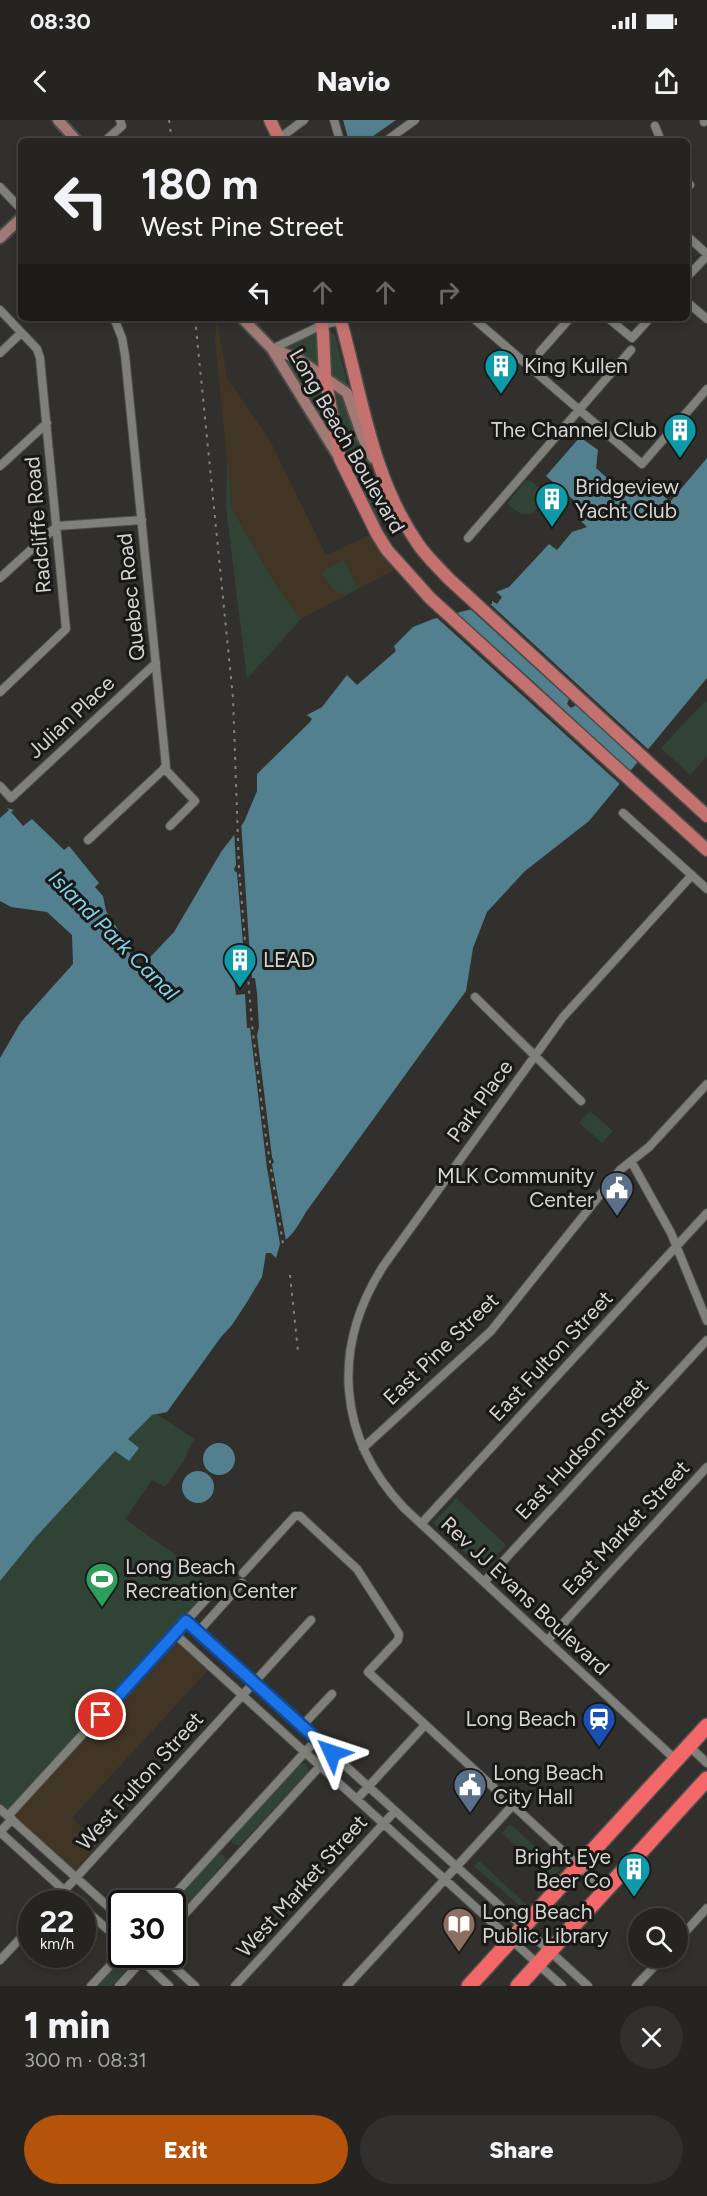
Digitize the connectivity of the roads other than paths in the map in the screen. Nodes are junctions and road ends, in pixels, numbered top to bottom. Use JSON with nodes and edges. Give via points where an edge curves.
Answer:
{"nodes":[{"id":1,"x":58,"y":120,"type":"edge"},
{"id":2,"x":270,"y":120,"type":"edge"},
{"id":3,"x":278,"y":120,"type":"edge"},
{"id":4,"x":304,"y":120,"type":"edge"},
{"id":5,"x":334,"y":120,"type":"edge"},
{"id":6,"x":415,"y":120,"type":"edge"},
{"id":7,"x":121,"y":123,"type":"edge"},
{"id":8,"x":655,"y":126,"type":"dead end"},
{"id":9,"x":74,"y":138,"type":"edge"},
{"id":10,"x":108,"y":138,"type":"edge"},
{"id":11,"x":277,"y":138,"type":"edge"},
{"id":12,"x":278,"y":138,"type":"edge"},
{"id":13,"x":281,"y":138,"type":"edge"},
{"id":14,"x":339,"y":138,"type":"edge"},
{"id":15,"x":390,"y":138,"type":"edge"},
{"id":16,"x":660,"y":138,"type":"edge"},
{"id":17,"x":0,"y":187,"type":"edge"},
{"id":18,"x":18,"y":206,"type":"edge"},
{"id":19,"x":18,"y":221,"type":"edge"},
{"id":20,"x":0,"y":238,"type":"edge"},
{"id":21,"x":690,"y":239,"type":"edge"},
{"id":22,"x":707,"y":255,"type":"edge"},
{"id":23,"x":690,"y":274,"type":"edge"},
{"id":24,"x":690,"y":305,"type":"edge"},
{"id":25,"x":0,"y":310,"type":"edge"},
{"id":26,"x":707,"y":319,"type":"edge"},
{"id":27,"x":115,"y":321,"type":"edge"},
{"id":28,"x":245,"y":321,"type":"edge"},
{"id":29,"x":321,"y":321,"type":"edge"},
{"id":30,"x":344,"y":321,"type":"edge"},
{"id":31,"x":476,"y":321,"type":"edge"},
{"id":32,"x":567,"y":321,"type":"edge"},
{"id":33,"x":612,"y":321,"type":"edge"},
{"id":34,"x":647,"y":321,"type":"edge"},
{"id":35,"x":21,"y":333,"type":"junction"},
{"id":36,"x":272,"y":349,"type":"junction"},
{"id":37,"x":631,"y":350,"type":"dead end"},
{"id":38,"x":1,"y":352,"type":"edge"},
{"id":39,"x":540,"y":352,"type":"dead end"},
{"id":40,"x":325,"y":376,"type":"junction"},
{"id":41,"x":707,"y":389,"type":"edge"},
{"id":42,"x":579,"y":409,"type":"junction"},
{"id":43,"x":46,"y":423,"type":"junction"},
{"id":44,"x":340,"y":459,"type":"junction"},
{"id":45,"x":0,"y":466,"type":"edge"},
{"id":46,"x":380,"y":470,"type":"junction"},
{"id":47,"x":142,"y":520,"type":"junction"},
{"id":48,"x":57,"y":526,"type":"junction"},
{"id":49,"x":468,"y":538,"type":"dead end"},
{"id":50,"x":0,"y":578,"type":"edge"},
{"id":51,"x":156,"y":663,"type":"junction"},
{"id":52,"x":0,"y":692,"type":"edge"},
{"id":53,"x":164,"y":768,"type":"junction"},
{"id":54,"x":0,"y":786,"type":"edge"},
{"id":55,"x":623,"y":813,"type":"dead end"},
{"id":56,"x":707,"y":816,"type":"edge"},
{"id":57,"x":170,"y":826,"type":"dead end"},
{"id":58,"x":88,"y":840,"type":"dead end"},
{"id":59,"x":707,"y":850,"type":"edge"},
{"id":60,"x":692,"y":875,"type":"junction"},
{"id":61,"x":707,"y":889,"type":"edge"},
{"id":62,"x":475,"y":997,"type":"dead end"},
{"id":63,"x":535,"y":1056,"type":"junction"},
{"id":64,"x":707,"y":1084,"type":"edge"},
{"id":65,"x":581,"y":1101,"type":"dead end"},
{"id":66,"x":631,"y":1161,"type":"junction"},
{"id":67,"x":707,"y":1213,"type":"edge"},
{"id":68,"x":676,"y":1247,"type":"junction"},
{"id":69,"x":707,"y":1321,"type":"edge"},
{"id":70,"x":707,"y":1340,"type":"edge"},
{"id":71,"x":363,"y":1448,"type":"junction"},
{"id":72,"x":707,"y":1467,"type":"edge"},
{"id":73,"x":421,"y":1524,"type":"junction"},
{"id":74,"x":243,"y":1573,"type":"dead end"},
{"id":75,"x":484,"y":1582,"type":"junction"},
{"id":76,"x":242,"y":1583,"type":"dead end"},
{"id":77,"x":210,"y":1595,"type":"dead end"},
{"id":78,"x":310,"y":1620,"type":"dead end"},
{"id":79,"x":186,"y":1621,"type":"junction"},
{"id":80,"x":198,"y":1632,"type":"junction"},
{"id":81,"x":175,"y":1634,"type":"junction"},
{"id":82,"x":547,"y":1641,"type":"junction"},
{"id":83,"x":254,"y":1682,"type":"junction"},
{"id":84,"x":332,"y":1694,"type":"dead end"},
{"id":85,"x":242,"y":1695,"type":"junction"},
{"id":86,"x":425,"y":1725,"type":"junction"},
{"id":87,"x":302,"y":1726,"type":"junction"},
{"id":88,"x":699,"y":1738,"type":"edge"},
{"id":89,"x":317,"y":1739,"type":"junction"},
{"id":90,"x":305,"y":1752,"type":"junction"},
{"id":91,"x":332,"y":1753,"type":"junction"},
{"id":92,"x":676,"y":1760,"type":"junction"},
{"id":93,"x":707,"y":1763,"type":"edge"},
{"id":94,"x":320,"y":1766,"type":"junction"},
{"id":95,"x":707,"y":1779,"type":"edge"},
{"id":96,"x":368,"y":1786,"type":"junction"},
{"id":97,"x":357,"y":1799,"type":"junction"},
{"id":98,"x":513,"y":1805,"type":"junction"},
{"id":99,"x":0,"y":1809,"type":"edge"},
{"id":100,"x":395,"y":1810,"type":"junction"},
{"id":101,"x":10,"y":1818,"type":"junction"},
{"id":102,"x":383,"y":1823,"type":"junction"},
{"id":103,"x":0,"y":1832,"type":"edge"},
{"id":104,"x":457,"y":1866,"type":"junction"},
{"id":105,"x":579,"y":1866,"type":"junction"},
{"id":106,"x":76,"y":1877,"type":"junction"},
{"id":107,"x":445,"y":1879,"type":"junction"},
{"id":108,"x":64,"y":1890,"type":"joint"},
{"id":109,"x":179,"y":1890,"type":"edge"},
{"id":110,"x":605,"y":1890,"type":"junction"},
{"id":111,"x":108,"y":1906,"type":"edge"},
{"id":112,"x":707,"y":1908,"type":"edge"},
{"id":113,"x":186,"y":1913,"type":"edge"},
{"id":114,"x":96,"y":1919,"type":"edge"},
{"id":115,"x":524,"y":1927,"type":"junction"},
{"id":116,"x":688,"y":1929,"type":"edge"},
{"id":117,"x":108,"y":1930,"type":"edge"},
{"id":118,"x":512,"y":1940,"type":"junction"},
{"id":119,"x":18,"y":1941,"type":"edge"},
{"id":120,"x":550,"y":1951,"type":"junction"},
{"id":121,"x":0,"y":1960,"type":"edge"},
{"id":122,"x":538,"y":1964,"type":"junction"},
{"id":123,"x":108,"y":1968,"type":"edge"},
{"id":124,"x":136,"y":1968,"type":"edge"},
{"id":125,"x":154,"y":1968,"type":"edge"},
{"id":126,"x":175,"y":1968,"type":"edge"},
{"id":127,"x":653,"y":1968,"type":"edge"},
{"id":128,"x":91,"y":1986,"type":"edge"},
{"id":129,"x":119,"y":1986,"type":"edge"},
{"id":130,"x":169,"y":1986,"type":"edge"},
{"id":131,"x":195,"y":1986,"type":"edge"},
{"id":132,"x":235,"y":1986,"type":"edge"},
{"id":133,"x":347,"y":1986,"type":"edge"},
{"id":134,"x":470,"y":1986,"type":"edge"},
{"id":135,"x":518,"y":1986,"type":"edge"},
{"id":136,"x":562,"y":1986,"type":"edge"},
{"id":137,"x":588,"y":1986,"type":"edge"},
{"id":138,"x":636,"y":1986,"type":"edge"}],
"edges":[{"from":1,"to":9,"type":"main road"},
{"from":2,"to":11,"type":"main road"},
{"from":3,"to":12,"type":"main road"},
{"from":4,"to":13,"type":"street"},
{"from":5,"to":14,"type":"street"},
{"from":6,"to":15,"type":"street"},
{"from":7,"to":10,"type":"street"},
{"from":8,"to":16,"type":"street"},
{"from":17,"to":18,"type":"street"},
{"from":19,"to":20,"type":"main road"},
{"from":21,"to":22,"type":"street"},
{"from":22,"to":23,"type":"street"},
{"from":24,"to":26,"type":"street"},
{"from":25,"to":35,"type":"street","name":"Radcliffe Road"},
{"from":27,"to":47,"type":"street","name":"Quebec Road","via":[[125,355]]},
{"from":28,"to":36,"type":"main road"},
{"from":29,"to":36,"type":"street"},
{"from":29,"to":40,"type":"main road"},
{"from":30,"to":46,"type":"main road","via":[[361,404]]},
{"from":31,"to":42,"type":"street"},
{"from":32,"to":39,"type":"street"},
{"from":33,"to":34,"type":"street","via":[[632,338]]},
{"from":35,"to":38,"type":"street"},
{"from":35,"to":43,"type":"street","name":"Radcliffe Road","via":[[37,349],[40,358]]},
{"from":36,"to":40,"type":"main road","name":"Long Beach Boulevard"},
{"from":36,"to":44,"type":"main road","name":"Long Beach Boulevard"},
{"from":37,"to":42,"type":"street"},
{"from":40,"to":44,"type":"main road"},
{"from":40,"to":46,"type":"main road","name":"Long Beach Boulevard","via":[[350,397],[362,436]]},
{"from":41,"to":42,"type":"street","via":[[642,464]]},
{"from":42,"to":49,"type":"street"},
{"from":43,"to":45,"type":"street"},
{"from":43,"to":48,"type":"street","name":"Radcliffe Road"},
{"from":44,"to":59,"type":"main road","name":"Long Beach Boulevard","via":[[377,534],[430,598]]},
{"from":46,"to":56,"type":"main road","name":"Long Beach Boulevard","via":[[418,544],[448,578]]},
{"from":47,"to":48,"type":"street"},
{"from":47,"to":51,"type":"street","name":"Quebec Road"},
{"from":48,"to":50,"type":"street"},
{"from":48,"to":52,"type":"street","name":"Radcliffe Road","via":[[66,629]]},
{"from":51,"to":53,"type":"street","name":"Quebec Road"},
{"from":51,"to":54,"type":"street","name":"Julian Place","via":[[11,798]]},
{"from":53,"to":57,"type":"street","via":[[195,801]]},
{"from":53,"to":58,"type":"street"},
{"from":55,"to":60,"type":"street"},
{"from":60,"to":61,"type":"street"},
{"from":60,"to":63,"type":"street","name":"Park Place","via":[[563,1017]]},
{"from":62,"to":63,"type":"street"},
{"from":63,"to":65,"type":"street"},
{"from":63,"to":71,"type":"street","name":"Park Place","via":[[368,1291],[352,1335],[349,1368],[355,1425]]},
{"from":64,"to":66,"type":"street","name":"East Pine Street"},
{"from":66,"to":68,"type":"street"},
{"from":66,"to":71,"type":"street","name":"East Pine Street","via":[[491,1331]]},
{"from":67,"to":68,"type":"street","name":"East Fulton Street"},
{"from":68,"to":69,"type":"street"},
{"from":68,"to":73,"type":"street","name":"East Fulton Street"},
{"from":70,"to":75,"type":"street","name":"East Hudson Street"},
{"from":71,"to":73,"type":"street","name":"Rev JJ Evans Boulevard","via":[[385,1487]]},
{"from":72,"to":82,"type":"street","name":"East Market Street"},
{"from":73,"to":75,"type":"street","name":"Rev JJ Evans Boulevard"},
{"from":74,"to":86,"type":"street","via":[[296,1515],[300,1516],[357,1569],[399,1634],[398,1640],[368,1672]]},
{"from":75,"to":82,"type":"street","name":"Rev JJ Evans Boulevard"},
{"from":76,"to":80,"type":"street"},
{"from":77,"to":79,"type":"street"},
{"from":78,"to":83,"type":"street","name":"West Fulton Street"},
{"from":79,"to":80,"type":"street"},
{"from":79,"to":81,"type":"street"},
{"from":80,"to":83,"type":"street"},
{"from":81,"to":85,"type":"street"},
{"from":81,"to":101,"type":"street"},
{"from":82,"to":92,"type":"street","name":"Rev JJ Evans Boulevard"},
{"from":83,"to":85,"type":"street","name":"West Fulton Street"},
{"from":83,"to":87,"type":"street"},
{"from":84,"to":87,"type":"street"},
{"from":85,"to":90,"type":"street"},
{"from":85,"to":106,"type":"street","name":"West Fulton Street"},
{"from":86,"to":96,"type":"street"},
{"from":86,"to":98,"type":"street"},
{"from":87,"to":89,"type":"street"},
{"from":88,"to":92,"type":"highway"},
{"from":88,"to":93,"type":"street"},
{"from":89,"to":90,"type":"street"},
{"from":89,"to":91,"type":"street"},
{"from":90,"to":94,"type":"street"},
{"from":90,"to":109,"type":"street"},
{"from":91,"to":94,"type":"street"},
{"from":91,"to":96,"type":"street"},
{"from":92,"to":105,"type":"highway"},
{"from":94,"to":97,"type":"street"},
{"from":94,"to":113,"type":"street"},
{"from":95,"to":110,"type":"highway"},
{"from":96,"to":97,"type":"street"},
{"from":96,"to":100,"type":"street"},
{"from":97,"to":102,"type":"street"},
{"from":98,"to":104,"type":"street"},
{"from":98,"to":105,"type":"street"},
{"from":99,"to":101,"type":"street"},
{"from":100,"to":102,"type":"street","name":"West Market Street"},
{"from":100,"to":104,"type":"street"},
{"from":101,"to":103,"type":"street"},
{"from":101,"to":106,"type":"street"},
{"from":102,"to":107,"type":"street"},
{"from":102,"to":132,"type":"street","name":"West Market Street"},
{"from":103,"to":108,"type":"street"},
{"from":104,"to":107,"type":"street"},
{"from":104,"to":115,"type":"street"},
{"from":105,"to":110,"type":"street"},
{"from":105,"to":115,"type":"highway"},
{"from":106,"to":108,"type":"street","name":"West Fulton Street"},
{"from":106,"to":111,"type":"street"},
{"from":107,"to":118,"type":"street"},
{"from":107,"to":133,"type":"street"},
{"from":110,"to":120,"type":"highway"},
{"from":112,"to":116,"type":"street"},
{"from":114,"to":117,"type":"street"},
{"from":115,"to":118,"type":"highway"},
{"from":115,"to":120,"type":"street"},
{"from":118,"to":122,"type":"street"},
{"from":118,"to":134,"type":"highway"},
{"from":119,"to":121,"type":"street"},
{"from":120,"to":122,"type":"highway"},
{"from":120,"to":137,"type":"street"},
{"from":122,"to":135,"type":"highway"},
{"from":122,"to":136,"type":"street"},
{"from":123,"to":128,"type":"street"},
{"from":124,"to":129,"type":"street"},
{"from":125,"to":130,"type":"street"},
{"from":126,"to":131,"type":"street"},
{"from":127,"to":138,"type":"street"}]}
